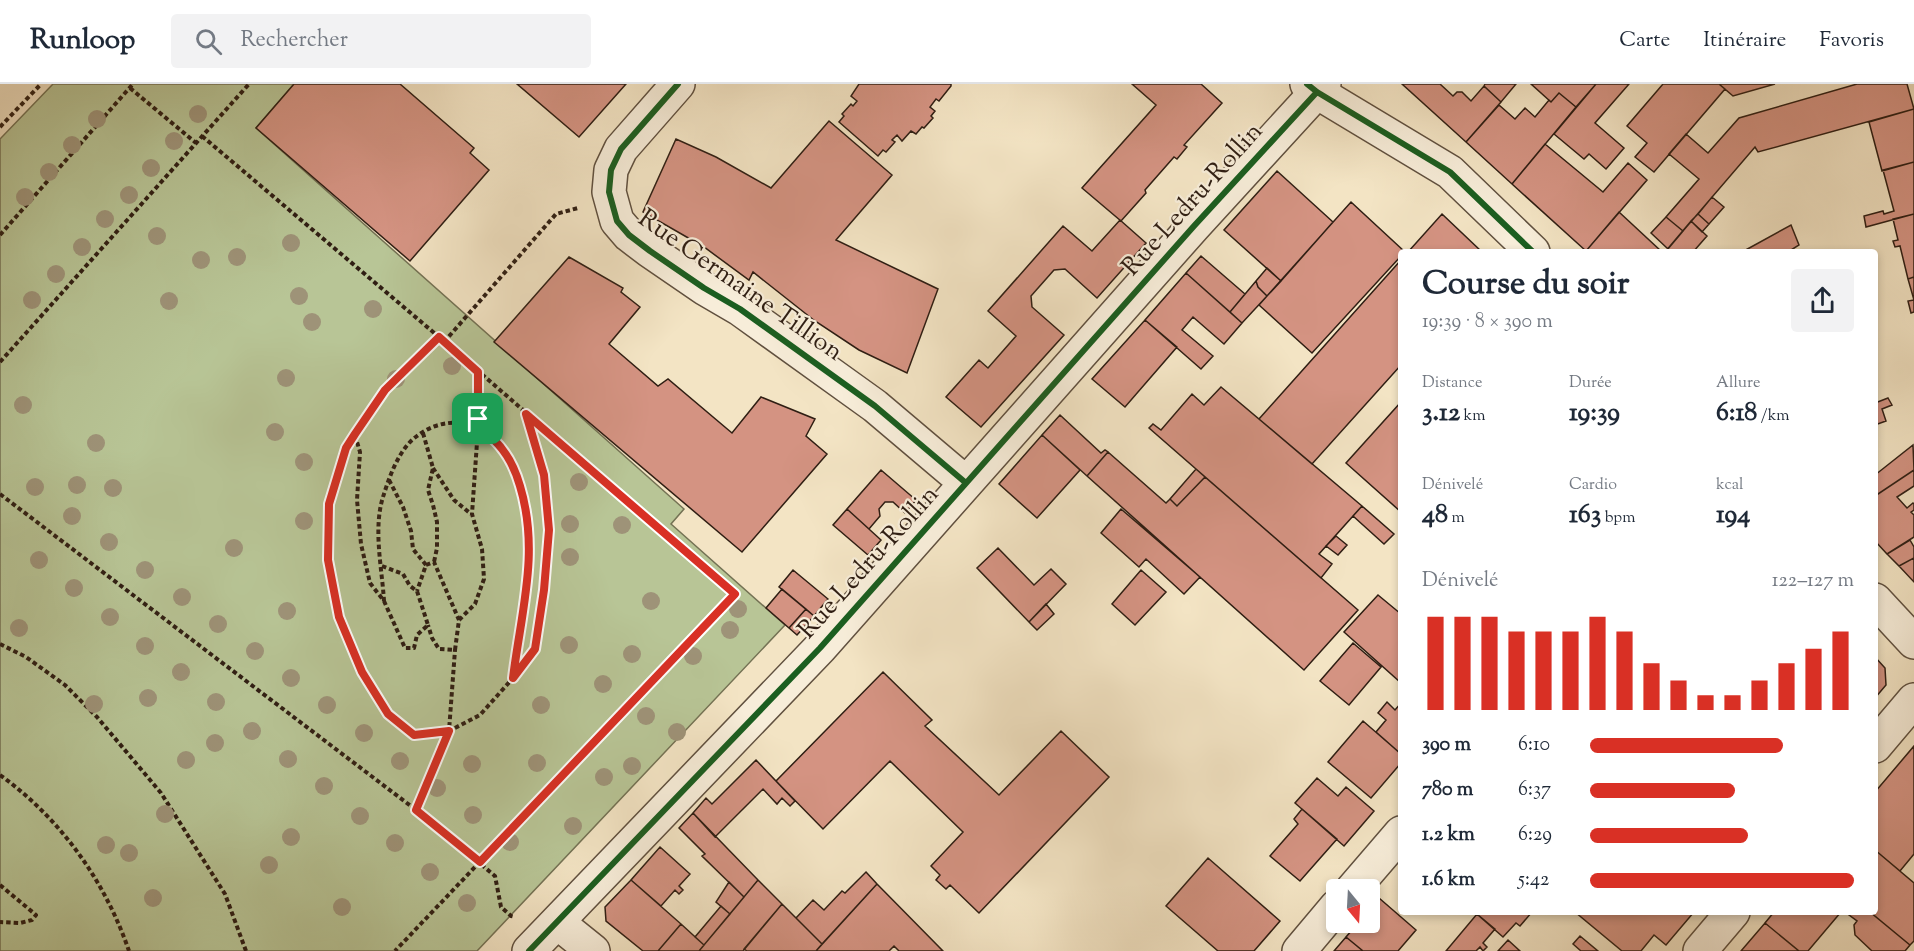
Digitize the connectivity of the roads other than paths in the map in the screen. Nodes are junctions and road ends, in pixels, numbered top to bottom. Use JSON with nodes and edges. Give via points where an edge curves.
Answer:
{"nodes":[{"id":1,"x":678,"y":84,"type":"edge"},
{"id":2,"x":1316,"y":87,"type":"edge"},
{"id":3,"x":1530,"y":249,"type":"edge"},
{"id":4,"x":966,"y":483,"type":"junction"},
{"id":5,"x":1878,"y":603,"type":"edge"},
{"id":6,"x":1914,"y":642,"type":"edge"},
{"id":7,"x":1914,"y":700,"type":"edge"},
{"id":8,"x":1878,"y":742,"type":"edge"},
{"id":9,"x":1398,"y":836,"type":"edge"},
{"id":10,"x":1361,"y":879,"type":"edge"},
{"id":11,"x":1730,"y":915,"type":"edge"},
{"id":12,"x":1326,"y":919,"type":"edge"},
{"id":13,"x":557,"y":922,"type":"junction"},
{"id":14,"x":530,"y":951,"type":"edge"},
{"id":15,"x":593,"y":951,"type":"edge"},
{"id":16,"x":1299,"y":951,"type":"edge"},
{"id":17,"x":1700,"y":951,"type":"edge"}],
"edges":[{"from":1,"to":4,"type":"street","name":"Rue Germaine Tillion","via":[[621,149],[611,170],[609,192],[617,221],[629,235],[875,406]]},
{"from":2,"to":3,"type":"street","via":[[1450,171]]},
{"from":2,"to":4,"type":"street","name":"Rue Ledru-Rollin"},
{"from":4,"to":13,"type":"street","name":"Rue Ledru-Rollin","via":[[820,648]]},
{"from":5,"to":6,"type":"street"},
{"from":7,"to":8,"type":"street"},
{"from":9,"to":10,"type":"street"},
{"from":11,"to":17,"type":"street"},
{"from":12,"to":16,"type":"street"},
{"from":13,"to":14,"type":"street","name":"Rue Ledru-Rollin"},
{"from":13,"to":15,"type":"street"}]}
